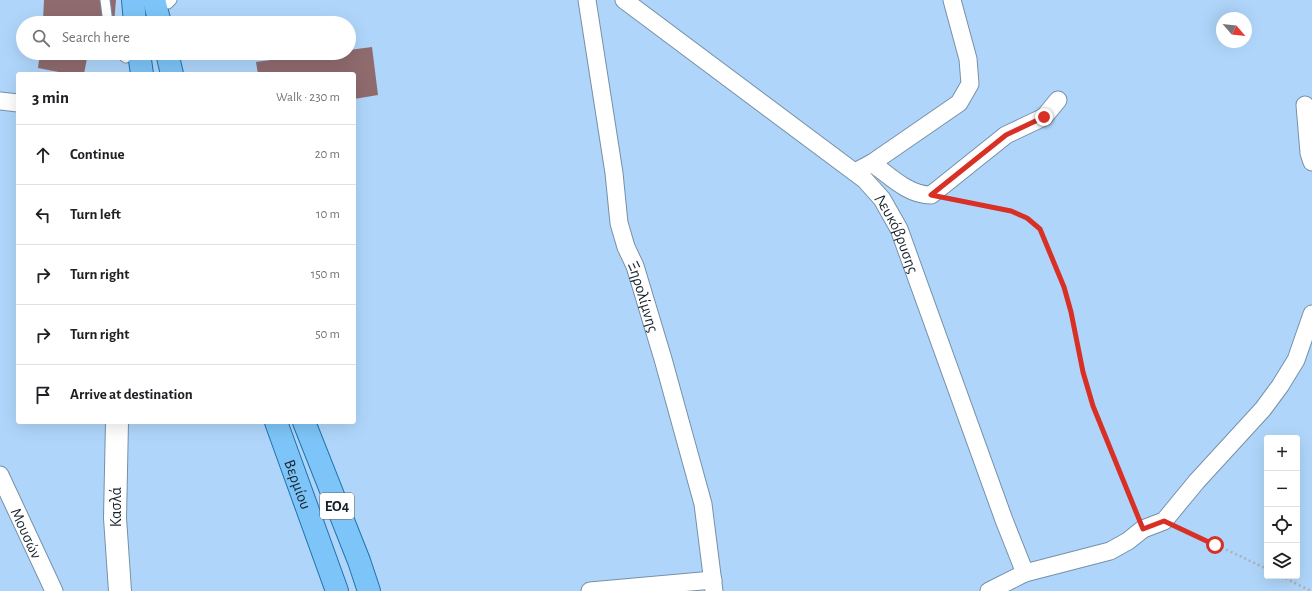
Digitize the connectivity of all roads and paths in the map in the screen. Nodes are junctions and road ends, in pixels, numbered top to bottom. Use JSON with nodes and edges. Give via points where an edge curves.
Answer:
{"nodes":[{"id":1,"x":105,"y":0,"type":"edge"},
{"id":2,"x":133,"y":0,"type":"edge"},
{"id":3,"x":587,"y":0,"type":"edge"},
{"id":4,"x":624,"y":0,"type":"edge"},
{"id":5,"x":952,"y":0,"type":"edge"},
{"id":6,"x":107,"y":16,"type":"edge"},
{"id":7,"x":134,"y":16,"type":"edge"},
{"id":8,"x":132,"y":60,"type":"edge"},
{"id":9,"x":169,"y":60,"type":"edge"},
{"id":10,"x":141,"y":72,"type":"edge"},
{"id":11,"x":172,"y":72,"type":"edge"},
{"id":12,"x":1058,"y":100,"type":"dead end"},
{"id":13,"x":0,"y":101,"type":"edge"},
{"id":14,"x":16,"y":103,"type":"edge"},
{"id":15,"x":1305,"y":105,"type":"dead end"},
{"id":16,"x":1312,"y":162,"type":"edge"},
{"id":17,"x":872,"y":163,"type":"junction"},
{"id":18,"x":855,"y":172,"type":"junction"},
{"id":19,"x":931,"y":195,"type":"junction"},
{"id":20,"x":1312,"y":314,"type":"edge"},
{"id":21,"x":118,"y":424,"type":"edge"},
{"id":22,"x":277,"y":424,"type":"edge"},
{"id":23,"x":305,"y":424,"type":"edge"},
{"id":24,"x":0,"y":475,"type":"edge"},
{"id":25,"x":1164,"y":521,"type":"junction"},
{"id":26,"x":1143,"y":529,"type":"junction"},
{"id":27,"x":1264,"y":568,"type":"edge"},
{"id":28,"x":1025,"y":573,"type":"junction"},
{"id":29,"x":1287,"y":579,"type":"edge"},
{"id":30,"x":713,"y":586,"type":"edge"},
{"id":31,"x":54,"y":591,"type":"edge"},
{"id":32,"x":120,"y":591,"type":"edge"},
{"id":33,"x":337,"y":591,"type":"edge"},
{"id":34,"x":368,"y":591,"type":"edge"},
{"id":35,"x":590,"y":591,"type":"edge"},
{"id":36,"x":989,"y":591,"type":"edge"},
{"id":37,"x":1311,"y":591,"type":"edge"}],
"edges":[{"from":1,"to":6,"type":"lane"},
{"from":2,"to":7,"type":"main road"},
{"from":3,"to":30,"type":"street","name":"Ξηρολίμνης","via":[[614,173],[619,223],[657,338],[704,504]]},
{"from":4,"to":18,"type":"street","name":"Λευκόβρυσης"},
{"from":5,"to":17,"type":"street","via":[[968,59],[970,84],[959,103]]},
{"from":8,"to":10,"type":"main road"},
{"from":9,"to":11,"type":"main road"},
{"from":12,"to":19,"type":"street","via":[[1044,117],[1006,135]]},
{"from":13,"to":14,"type":"street"},
{"from":15,"to":16,"type":"street"},
{"from":17,"to":18,"type":"street"},
{"from":17,"to":19,"type":"street","via":[[906,189],[922,195]]},
{"from":18,"to":28,"type":"street","name":"Λευκόβρυσης","via":[[882,199],[899,229]]},
{"from":19,"to":26,"type":"path","via":[[1011,211],[1027,218],[1040,229],[1064,287],[1093,406]]},
{"from":20,"to":25,"type":"street","via":[[1296,360],[1280,386]]},
{"from":21,"to":32,"type":"street","name":"Κασλά","via":[[115,518]]},
{"from":22,"to":33,"type":"main road","name":"Βερμίου","number":"ΕΟ4"},
{"from":23,"to":34,"type":"main road","name":"Βερμίου","number":"ΕΟ4","via":[[359,561]]},
{"from":24,"to":31,"type":"street","name":"Μουσών"},
{"from":25,"to":26,"type":"street"},
{"from":25,"to":27,"type":"path"},
{"from":26,"to":28,"type":"street","via":[[1128,541],[1110,550]]},
{"from":28,"to":36,"type":"street"},
{"from":29,"to":37,"type":"path"},
{"from":30,"to":35,"type":"street"}]}
